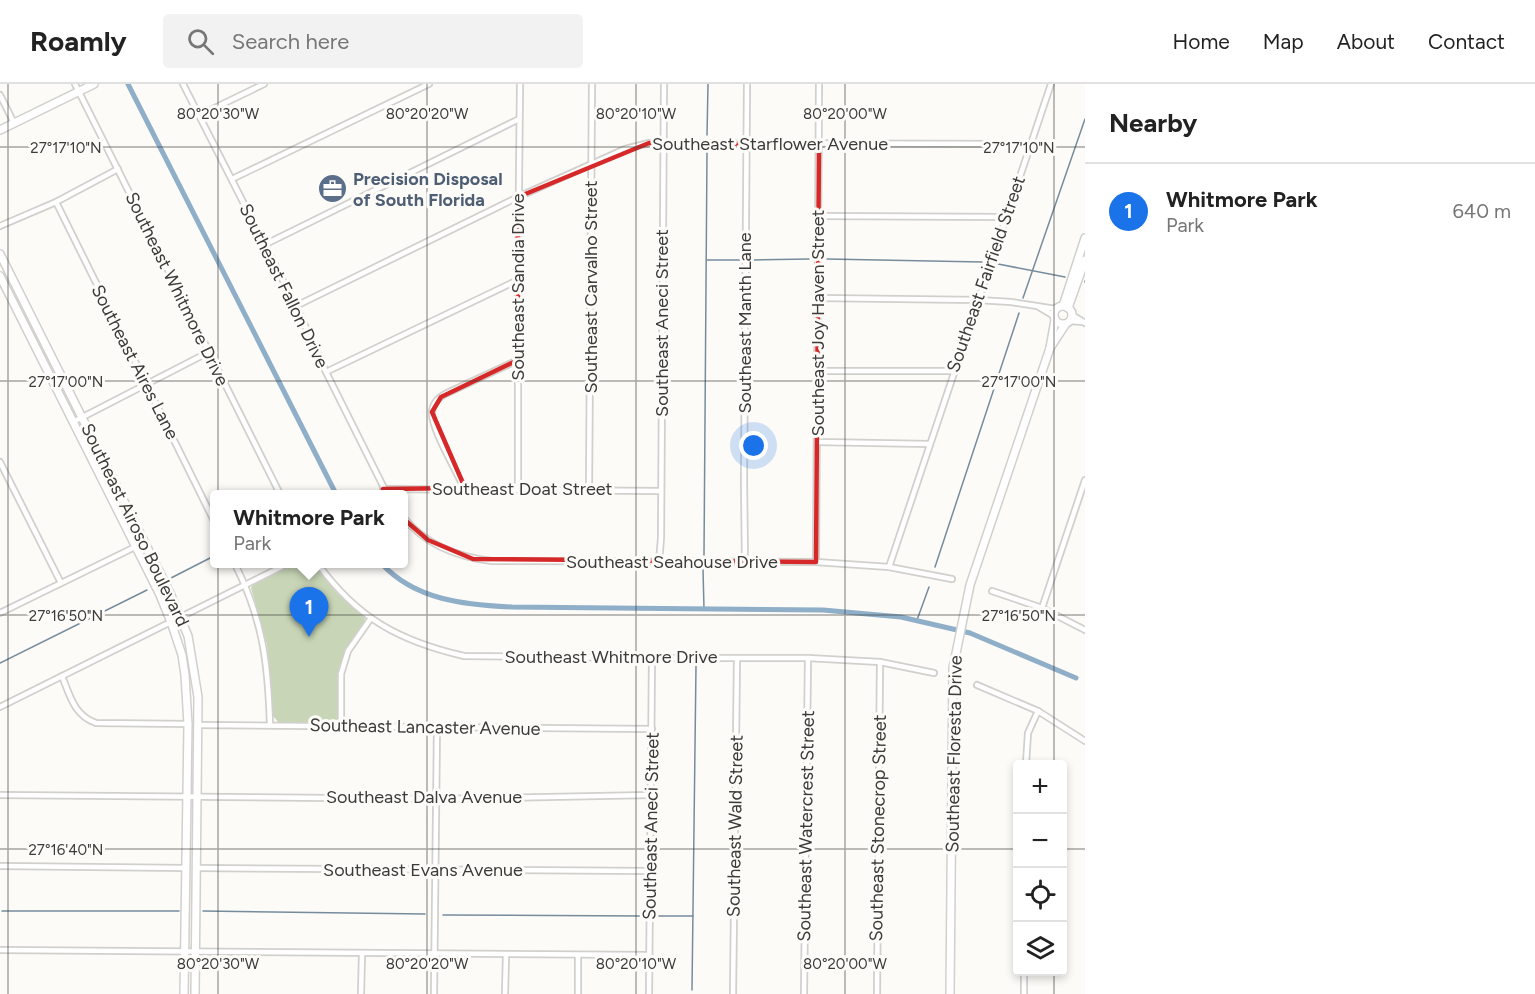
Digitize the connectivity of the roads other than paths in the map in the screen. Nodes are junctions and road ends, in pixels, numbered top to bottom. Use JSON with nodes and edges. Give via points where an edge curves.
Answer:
{"nodes":[{"id":1,"x":75,"y":84,"type":"edge"},
{"id":2,"x":94,"y":84,"type":"edge"},
{"id":3,"x":183,"y":84,"type":"edge"},
{"id":4,"x":264,"y":84,"type":"edge"},
{"id":5,"x":429,"y":84,"type":"edge"},
{"id":6,"x":520,"y":84,"type":"edge"},
{"id":7,"x":592,"y":84,"type":"edge"},
{"id":8,"x":664,"y":84,"type":"edge"},
{"id":9,"x":747,"y":84,"type":"edge"},
{"id":10,"x":819,"y":84,"type":"edge"},
{"id":11,"x":1051,"y":84,"type":"edge"},
{"id":12,"x":79,"y":92,"type":"junction"},
{"id":13,"x":0,"y":95,"type":"edge"},
{"id":14,"x":200,"y":115,"type":"junction"},
{"id":15,"x":519,"y":119,"type":"junction"},
{"id":16,"x":14,"y":123,"type":"junction"},
{"id":17,"x":0,"y":130,"type":"edge"},
{"id":18,"x":663,"y":142,"type":"junction"},
{"id":19,"x":747,"y":142,"type":"junction"},
{"id":20,"x":819,"y":144,"type":"junction"},
{"id":21,"x":1029,"y":144,"type":"junction"},
{"id":22,"x":591,"y":164,"type":"junction"},
{"id":23,"x":118,"y":169,"type":"junction"},
{"id":24,"x":232,"y":179,"type":"junction"},
{"id":25,"x":518,"y":197,"type":"junction"},
{"id":26,"x":56,"y":202,"type":"junction"},
{"id":27,"x":818,"y":216,"type":"junction"},
{"id":28,"x":1005,"y":217,"type":"junction"},
{"id":29,"x":0,"y":226,"type":"edge"},
{"id":30,"x":1085,"y":238,"type":"edge"},
{"id":31,"x":264,"y":245,"type":"junction"},
{"id":32,"x":0,"y":254,"type":"edge"},
{"id":33,"x":1085,"y":260,"type":"edge"},
{"id":34,"x":0,"y":276,"type":"edge"},
{"id":35,"x":518,"y":280,"type":"junction"},
{"id":36,"x":818,"y":298,"type":"junction"},
{"id":37,"x":978,"y":300,"type":"junction"},
{"id":38,"x":296,"y":306,"type":"junction"},
{"id":39,"x":1059,"y":312,"type":"junction"},
{"id":40,"x":1069,"y":320,"type":"junction"},
{"id":41,"x":1084,"y":322,"type":"edge"},
{"id":42,"x":1050,"y":348,"type":"junction"},
{"id":43,"x":207,"y":353,"type":"junction"},
{"id":44,"x":518,"y":360,"type":"junction"},
{"id":45,"x":817,"y":371,"type":"junction"},
{"id":46,"x":953,"y":371,"type":"junction"},
{"id":47,"x":326,"y":372,"type":"junction"},
{"id":48,"x":147,"y":384,"type":"junction"},
{"id":49,"x":83,"y":417,"type":"junction"},
{"id":50,"x":72,"y":422,"type":"junction"},
{"id":51,"x":817,"y":442,"type":"junction"},
{"id":52,"x":929,"y":444,"type":"junction"},
{"id":53,"x":0,"y":462,"type":"edge"},
{"id":54,"x":1085,"y":480,"type":"edge"},
{"id":55,"x":461,"y":488,"type":"junction"},
{"id":56,"x":384,"y":489,"type":"joint"},
{"id":57,"x":589,"y":489,"type":"junction"},
{"id":58,"x":277,"y":490,"type":"edge"},
{"id":59,"x":518,"y":490,"type":"junction"},
{"id":60,"x":661,"y":491,"type":"junction"},
{"id":61,"x":129,"y":510,"type":"junction"},
{"id":62,"x":210,"y":513,"type":"edge"},
{"id":63,"x":119,"y":515,"type":"junction"},
{"id":64,"x":408,"y":522,"type":"edge"},
{"id":65,"x":135,"y":547,"type":"junction"},
{"id":66,"x":659,"y":562,"type":"junction"},
{"id":67,"x":745,"y":562,"type":"junction"},
{"id":68,"x":816,"y":562,"type":"junction"},
{"id":69,"x":889,"y":567,"type":"junction"},
{"id":70,"x":237,"y":568,"type":"edge"},
{"id":71,"x":279,"y":568,"type":"edge"},
{"id":72,"x":321,"y":568,"type":"edge"},
{"id":73,"x":952,"y":579,"type":"dead end"},
{"id":74,"x":61,"y":583,"type":"junction"},
{"id":75,"x":245,"y":584,"type":"junction"},
{"id":76,"x":992,"y":591,"type":"dead end"},
{"id":77,"x":1042,"y":608,"type":"junction"},
{"id":78,"x":0,"y":614,"type":"edge"},
{"id":79,"x":180,"y":618,"type":"junction"},
{"id":80,"x":371,"y":618,"type":"junction"},
{"id":81,"x":171,"y":622,"type":"junction"},
{"id":82,"x":1085,"y":630,"type":"edge"},
{"id":83,"x":652,"y":658,"type":"junction"},
{"id":84,"x":736,"y":658,"type":"junction"},
{"id":85,"x":808,"y":658,"type":"junction"},
{"id":86,"x":880,"y":662,"type":"junction"},
{"id":87,"x":934,"y":673,"type":"dead end"},
{"id":88,"x":62,"y":676,"type":"junction"},
{"id":89,"x":977,"y":685,"type":"dead end"},
{"id":90,"x":0,"y":707,"type":"edge"},
{"id":91,"x":1038,"y":711,"type":"junction"},
{"id":92,"x":188,"y":724,"type":"junction"},
{"id":93,"x":199,"y":725,"type":"junction"},
{"id":94,"x":270,"y":725,"type":"junction"},
{"id":95,"x":341,"y":725,"type":"junction"},
{"id":96,"x":437,"y":727,"type":"junction"},
{"id":97,"x":652,"y":729,"type":"junction"},
{"id":98,"x":1085,"y":741,"type":"edge"},
{"id":99,"x":1026,"y":760,"type":"edge"},
{"id":100,"x":0,"y":795,"type":"edge"},
{"id":101,"x":651,"y":795,"type":"junction"},
{"id":102,"x":187,"y":797,"type":"junction"},
{"id":103,"x":197,"y":797,"type":"junction"},
{"id":104,"x":436,"y":799,"type":"junction"},
{"id":105,"x":0,"y":866,"type":"edge"},
{"id":106,"x":186,"y":868,"type":"junction"},
{"id":107,"x":196,"y":868,"type":"junction"},
{"id":108,"x":435,"y":870,"type":"junction"},
{"id":109,"x":650,"y":871,"type":"junction"},
{"id":110,"x":0,"y":950,"type":"edge"},
{"id":111,"x":196,"y":951,"type":"junction"},
{"id":112,"x":185,"y":952,"type":"junction"},
{"id":113,"x":362,"y":954,"type":"junction"},
{"id":114,"x":435,"y":955,"type":"junction"},
{"id":115,"x":506,"y":955,"type":"junction"},
{"id":116,"x":578,"y":955,"type":"junction"},
{"id":117,"x":649,"y":955,"type":"junction"},
{"id":118,"x":1024,"y":976,"type":"edge"},
{"id":119,"x":184,"y":994,"type":"edge"},
{"id":120,"x":195,"y":994,"type":"edge"},
{"id":121,"x":361,"y":994,"type":"edge"},
{"id":122,"x":434,"y":994,"type":"edge"},
{"id":123,"x":505,"y":994,"type":"edge"},
{"id":124,"x":578,"y":994,"type":"edge"},
{"id":125,"x":649,"y":994,"type":"edge"},
{"id":126,"x":733,"y":994,"type":"edge"},
{"id":127,"x":804,"y":994,"type":"edge"},
{"id":128,"x":877,"y":994,"type":"edge"},
{"id":129,"x":950,"y":994,"type":"edge"},
{"id":130,"x":1024,"y":994,"type":"edge"}],
"edges":[{"from":1,"to":12,"type":"street","name":"Southeast Whitmore Drive"},
{"from":2,"to":12,"type":"main road"},
{"from":3,"to":14,"type":"street","name":"Southeast Fallon Drive"},
{"from":4,"to":14,"type":"street"},
{"from":5,"to":24,"type":"street"},
{"from":6,"to":15,"type":"street","name":"Southeast Sandia Drive"},
{"from":7,"to":22,"type":"street","name":"Southeast Carvalho Street"},
{"from":8,"to":18,"type":"street","name":"Southeast Aneci Street"},
{"from":9,"to":19,"type":"street","name":"Southeast Manth Lane"},
{"from":10,"to":20,"type":"street","name":"Southeast Joy Haven Street"},
{"from":11,"to":21,"type":"street","name":"Southeast Fairfield Street"},
{"from":12,"to":16,"type":"main road"},
{"from":12,"to":23,"type":"street","name":"Southeast Whitmore Drive"},
{"from":13,"to":16,"type":"street"},
{"from":14,"to":24,"type":"street","name":"Southeast Fallon Drive"},
{"from":15,"to":25,"type":"street","name":"Southeast Sandia Drive"},
{"from":15,"to":31,"type":"street"},
{"from":16,"to":17,"type":"main road"},
{"from":18,"to":19,"type":"street","name":"Southeast Starflower Avenue"},
{"from":18,"to":22,"type":"street","name":"Southeast Starflower Avenue","via":[[625,149]]},
{"from":18,"to":60,"type":"street","name":"Southeast Aneci Street"},
{"from":19,"to":20,"type":"street","name":"Southeast Starflower Avenue"},
{"from":19,"to":67,"type":"street","name":"Southeast Manth Lane"},
{"from":20,"to":21,"type":"street","name":"Southeast Starflower Avenue"},
{"from":20,"to":27,"type":"street","name":"Southeast Joy Haven Street"},
{"from":21,"to":28,"type":"street","name":"Southeast Fairfield Street"},
{"from":22,"to":25,"type":"street","name":"Southeast Starflower Avenue"},
{"from":22,"to":57,"type":"street","name":"Southeast Carvalho Street"},
{"from":23,"to":26,"type":"street"},
{"from":23,"to":43,"type":"street","name":"Southeast Whitmore Drive"},
{"from":24,"to":31,"type":"street","name":"Southeast Fallon Drive"},
{"from":25,"to":35,"type":"street","name":"Southeast Sandia Drive"},
{"from":25,"to":38,"type":"street","name":"Southeast Starflower Avenue"},
{"from":26,"to":29,"type":"street"},
{"from":26,"to":48,"type":"street","name":"Southeast Aires Lane"},
{"from":27,"to":28,"type":"street"},
{"from":27,"to":36,"type":"street","name":"Southeast Joy Haven Street"},
{"from":28,"to":37,"type":"street","name":"Southeast Fairfield Street"},
{"from":30,"to":39,"type":"main road","name":"Southeast Floresta Drive"},
{"from":31,"to":38,"type":"street","name":"Southeast Fallon Drive"},
{"from":32,"to":49,"type":"main road","name":"Southeast Airoso Boulevard"},
{"from":33,"to":39,"type":"main road","name":"Southeast Floresta Drive"},
{"from":34,"to":50,"type":"main road","name":"Southeast Airoso Boulevard"},
{"from":35,"to":44,"type":"street","name":"Southeast Sandia Drive"},
{"from":35,"to":47,"type":"street"},
{"from":36,"to":37,"type":"street"},
{"from":36,"to":45,"type":"street","name":"Southeast Joy Haven Street"},
{"from":37,"to":39,"type":"street","via":[[1044,306]]},
{"from":37,"to":46,"type":"street","name":"Southeast Fairfield Street"},
{"from":38,"to":47,"type":"street","name":"Southeast Fallon Drive"},
{"from":39,"to":40,"type":"main road"},
{"from":39,"to":40,"type":"main road","via":[[1059,324]]},
{"from":39,"to":42,"type":"main road","name":"Southeast Floresta Drive"},
{"from":40,"to":41,"type":"street"},
{"from":40,"to":42,"type":"main road","name":"Southeast Floresta Drive"},
{"from":42,"to":129,"type":"main road","name":"Southeast Floresta Drive","via":[[970,585],[953,668]]},
{"from":43,"to":48,"type":"street"},
{"from":43,"to":58,"type":"street","name":"Southeast Whitmore Drive"},
{"from":44,"to":55,"type":"street","via":[[435,403],[433,423]]},
{"from":44,"to":59,"type":"street","name":"Southeast Sandia Drive"},
{"from":45,"to":46,"type":"street"},
{"from":45,"to":51,"type":"street","name":"Southeast Joy Haven Street"},
{"from":46,"to":52,"type":"street","name":"Southeast Fairfield Street"},
{"from":47,"to":56,"type":"street","name":"Southeast Fallon Drive"},
{"from":48,"to":49,"type":"street"},
{"from":48,"to":62,"type":"street","name":"Southeast Aires Lane"},
{"from":49,"to":50,"type":"street"},
{"from":49,"to":61,"type":"main road","name":"Southeast Airoso Boulevard"},
{"from":50,"to":63,"type":"main road","name":"Southeast Airoso Boulevard"},
{"from":51,"to":52,"type":"street"},
{"from":51,"to":68,"type":"street","name":"Southeast Joy Haven Street"},
{"from":52,"to":69,"type":"street","name":"Southeast Fairfield Street"},
{"from":53,"to":74,"type":"street"},
{"from":54,"to":77,"type":"street"},
{"from":55,"to":56,"type":"street","name":"Southeast Doat Street"},
{"from":55,"to":59,"type":"street","name":"Southeast Doat Street"},
{"from":57,"to":59,"type":"street","name":"Southeast Doat Street"},
{"from":57,"to":60,"type":"street","name":"Southeast Doat Street"},
{"from":60,"to":66,"type":"street","name":"Southeast Aneci Street"},
{"from":61,"to":63,"type":"main road"},
{"from":61,"to":79,"type":"main road","name":"Southeast Airoso Boulevard"},
{"from":63,"to":65,"type":"main road","name":"Southeast Airoso Boulevard"},
{"from":64,"to":66,"type":"street","name":"Southeast Seahouse Drive","via":[[433,544],[473,559]]},
{"from":65,"to":74,"type":"street"},
{"from":65,"to":81,"type":"main road","name":"Southeast Airoso Boulevard"},
{"from":66,"to":67,"type":"street","name":"Southeast Seahouse Drive"},
{"from":67,"to":68,"type":"street","name":"Southeast Seahouse Drive"},
{"from":68,"to":69,"type":"street","name":"Southeast Seahouse Drive"},
{"from":69,"to":73,"type":"street","name":"Southeast Seahouse Drive"},
{"from":70,"to":75,"type":"street"},
{"from":71,"to":75,"type":"street"},
{"from":72,"to":80,"type":"street","name":"Southeast Whitmore Drive","via":[[333,585]]},
{"from":74,"to":78,"type":"street"},
{"from":75,"to":79,"type":"street"},
{"from":75,"to":94,"type":"street","via":[[261,632]]},
{"from":76,"to":77,"type":"street"},
{"from":77,"to":82,"type":"street"},
{"from":79,"to":81,"type":"street"},
{"from":79,"to":93,"type":"main road","name":"Southeast Airoso Boulevard","via":[[196,675]]},
{"from":80,"to":83,"type":"street","name":"Southeast Whitmore Drive","via":[[397,634],[464,656]]},
{"from":80,"to":95,"type":"street","via":[[348,651],[341,674]]},
{"from":81,"to":88,"type":"street"},
{"from":81,"to":92,"type":"main road","name":"Southeast Airoso Boulevard","via":[[182,655]]},
{"from":83,"to":84,"type":"street","name":"Southeast Whitmore Drive"},
{"from":83,"to":97,"type":"street","name":"Southeast Aneci Street"},
{"from":84,"to":85,"type":"street","name":"Southeast Whitmore Drive"},
{"from":84,"to":126,"type":"street","name":"Southeast Wald Street"},
{"from":85,"to":86,"type":"street","name":"Southeast Whitmore Drive"},
{"from":85,"to":127,"type":"street","name":"Southeast Watercrest Street"},
{"from":86,"to":87,"type":"street","name":"Southeast Whitmore Drive"},
{"from":86,"to":128,"type":"street","name":"Southeast Stonecrop Street"},
{"from":88,"to":90,"type":"street"},
{"from":88,"to":92,"type":"street","via":[[76,710],[87,720]]},
{"from":89,"to":91,"type":"street"},
{"from":91,"to":98,"type":"street"},
{"from":91,"to":99,"type":"street","via":[[1028,732]]},
{"from":92,"to":102,"type":"main road","name":"Southeast Airoso Boulevard"},
{"from":93,"to":94,"type":"street","name":"Southeast Lancaster Avenue"},
{"from":93,"to":103,"type":"main road","name":"Southeast Airoso Boulevard"},
{"from":94,"to":95,"type":"street","name":"Southeast Lancaster Avenue"},
{"from":95,"to":96,"type":"street","name":"Southeast Lancaster Avenue"},
{"from":96,"to":97,"type":"street","name":"Southeast Lancaster Avenue"},
{"from":96,"to":104,"type":"street"},
{"from":97,"to":101,"type":"street","name":"Southeast Aneci Street"},
{"from":100,"to":102,"type":"street","name":"Southeast Dalva Avenue"},
{"from":101,"to":104,"type":"street","name":"Southeast Dalva Avenue"},
{"from":101,"to":109,"type":"street","name":"Southeast Aneci Street"},
{"from":102,"to":103,"type":"street","name":"Southeast Dalva Avenue"},
{"from":102,"to":106,"type":"main road","name":"Southeast Airoso Boulevard"},
{"from":103,"to":104,"type":"street","name":"Southeast Dalva Avenue"},
{"from":103,"to":107,"type":"main road","name":"Southeast Airoso Boulevard"},
{"from":104,"to":108,"type":"street"},
{"from":105,"to":106,"type":"street"},
{"from":106,"to":112,"type":"main road","name":"Southeast Airoso Boulevard"},
{"from":107,"to":108,"type":"street","name":"Southeast Evans Avenue"},
{"from":107,"to":111,"type":"main road","name":"Southeast Airoso Boulevard"},
{"from":108,"to":109,"type":"street","name":"Southeast Evans Avenue"},
{"from":108,"to":114,"type":"street"},
{"from":109,"to":117,"type":"street","name":"Southeast Aneci Street"},
{"from":110,"to":112,"type":"street"},
{"from":111,"to":112,"type":"street"},
{"from":111,"to":113,"type":"street"},
{"from":111,"to":120,"type":"main road","name":"Southeast Airoso Boulevard"},
{"from":112,"to":119,"type":"main road","name":"Southeast Airoso Boulevard"},
{"from":113,"to":114,"type":"street"},
{"from":113,"to":121,"type":"street"},
{"from":114,"to":115,"type":"street"},
{"from":114,"to":122,"type":"street"},
{"from":115,"to":116,"type":"street"},
{"from":115,"to":123,"type":"street"},
{"from":116,"to":117,"type":"street"},
{"from":116,"to":124,"type":"street"},
{"from":117,"to":125,"type":"street","name":"Southeast Aneci Street"},
{"from":118,"to":130,"type":"street"}]}
